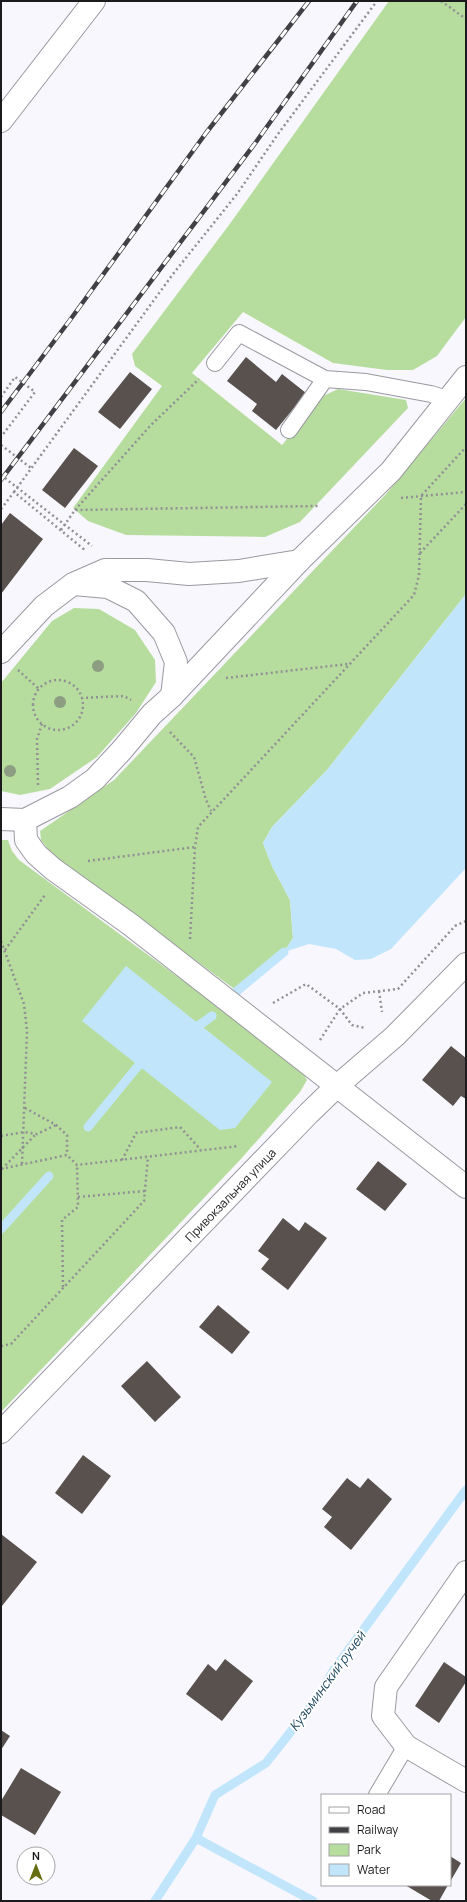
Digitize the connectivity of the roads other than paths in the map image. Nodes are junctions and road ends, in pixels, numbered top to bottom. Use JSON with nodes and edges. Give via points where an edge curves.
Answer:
{"nodes":[{"id":1,"x":94,"y":1,"type":"edge"},
{"id":2,"x":1,"y":121,"type":"edge"},
{"id":3,"x":215,"y":363,"type":"road end"},
{"id":4,"x":466,"y":377,"type":"edge"},
{"id":5,"x":325,"y":379,"type":"junction"},
{"id":6,"x":447,"y":399,"type":"junction"},
{"id":7,"x":289,"y":430,"type":"dead end"},
{"id":8,"x":299,"y":561,"type":"junction"},
{"id":9,"x":73,"y":584,"type":"junction"},
{"id":10,"x":1,"y":652,"type":"edge"},
{"id":11,"x":172,"y":696,"type":"junction"},
{"id":12,"x":1,"y":819,"type":"edge"},
{"id":13,"x":24,"y":820,"type":"junction"},
{"id":14,"x":466,"y":964,"type":"edge"},
{"id":15,"x":337,"y":1086,"type":"junction"},
{"id":16,"x":466,"y":1187,"type":"edge"},
{"id":17,"x":1,"y":1432,"type":"edge"},
{"id":18,"x":466,"y":1572,"type":"edge"},
{"id":19,"x":406,"y":1746,"type":"junction"},
{"id":20,"x":466,"y":1781,"type":"edge"},
{"id":21,"x":378,"y":1794,"type":"edge"}],
"edges":[{"from":1,"to":2,"type":"street"},
{"from":3,"to":5,"type":"lane","via":[[239,334]]},
{"from":4,"to":6,"type":"street"},
{"from":5,"to":6,"type":"lane","via":[[366,382]]},
{"from":5,"to":7,"type":"lane"},
{"from":6,"to":8,"type":"street","via":[[391,471]]},
{"from":8,"to":9,"type":"street","via":[[239,571],[189,574],[105,570]]},
{"from":8,"to":11,"type":"street"},
{"from":9,"to":10,"type":"street","via":[[44,606]]},
{"from":9,"to":11,"type":"street","via":[[108,587],[136,602],[164,633],[176,662]]},
{"from":11,"to":13,"type":"street","via":[[152,714],[95,779],[70,797]]},
{"from":12,"to":13,"type":"street"},
{"from":13,"to":15,"type":"street","via":[[26,840],[36,854]]},
{"from":14,"to":15,"type":"street","name":"Привокзальная улица","via":[[395,1036]]},
{"from":15,"to":16,"type":"street"},
{"from":15,"to":17,"type":"street","name":"Привокзальная улица"},
{"from":18,"to":19,"type":"street","via":[[386,1687],[383,1716]]},
{"from":19,"to":20,"type":"street"},
{"from":19,"to":21,"type":"lane"}]}
